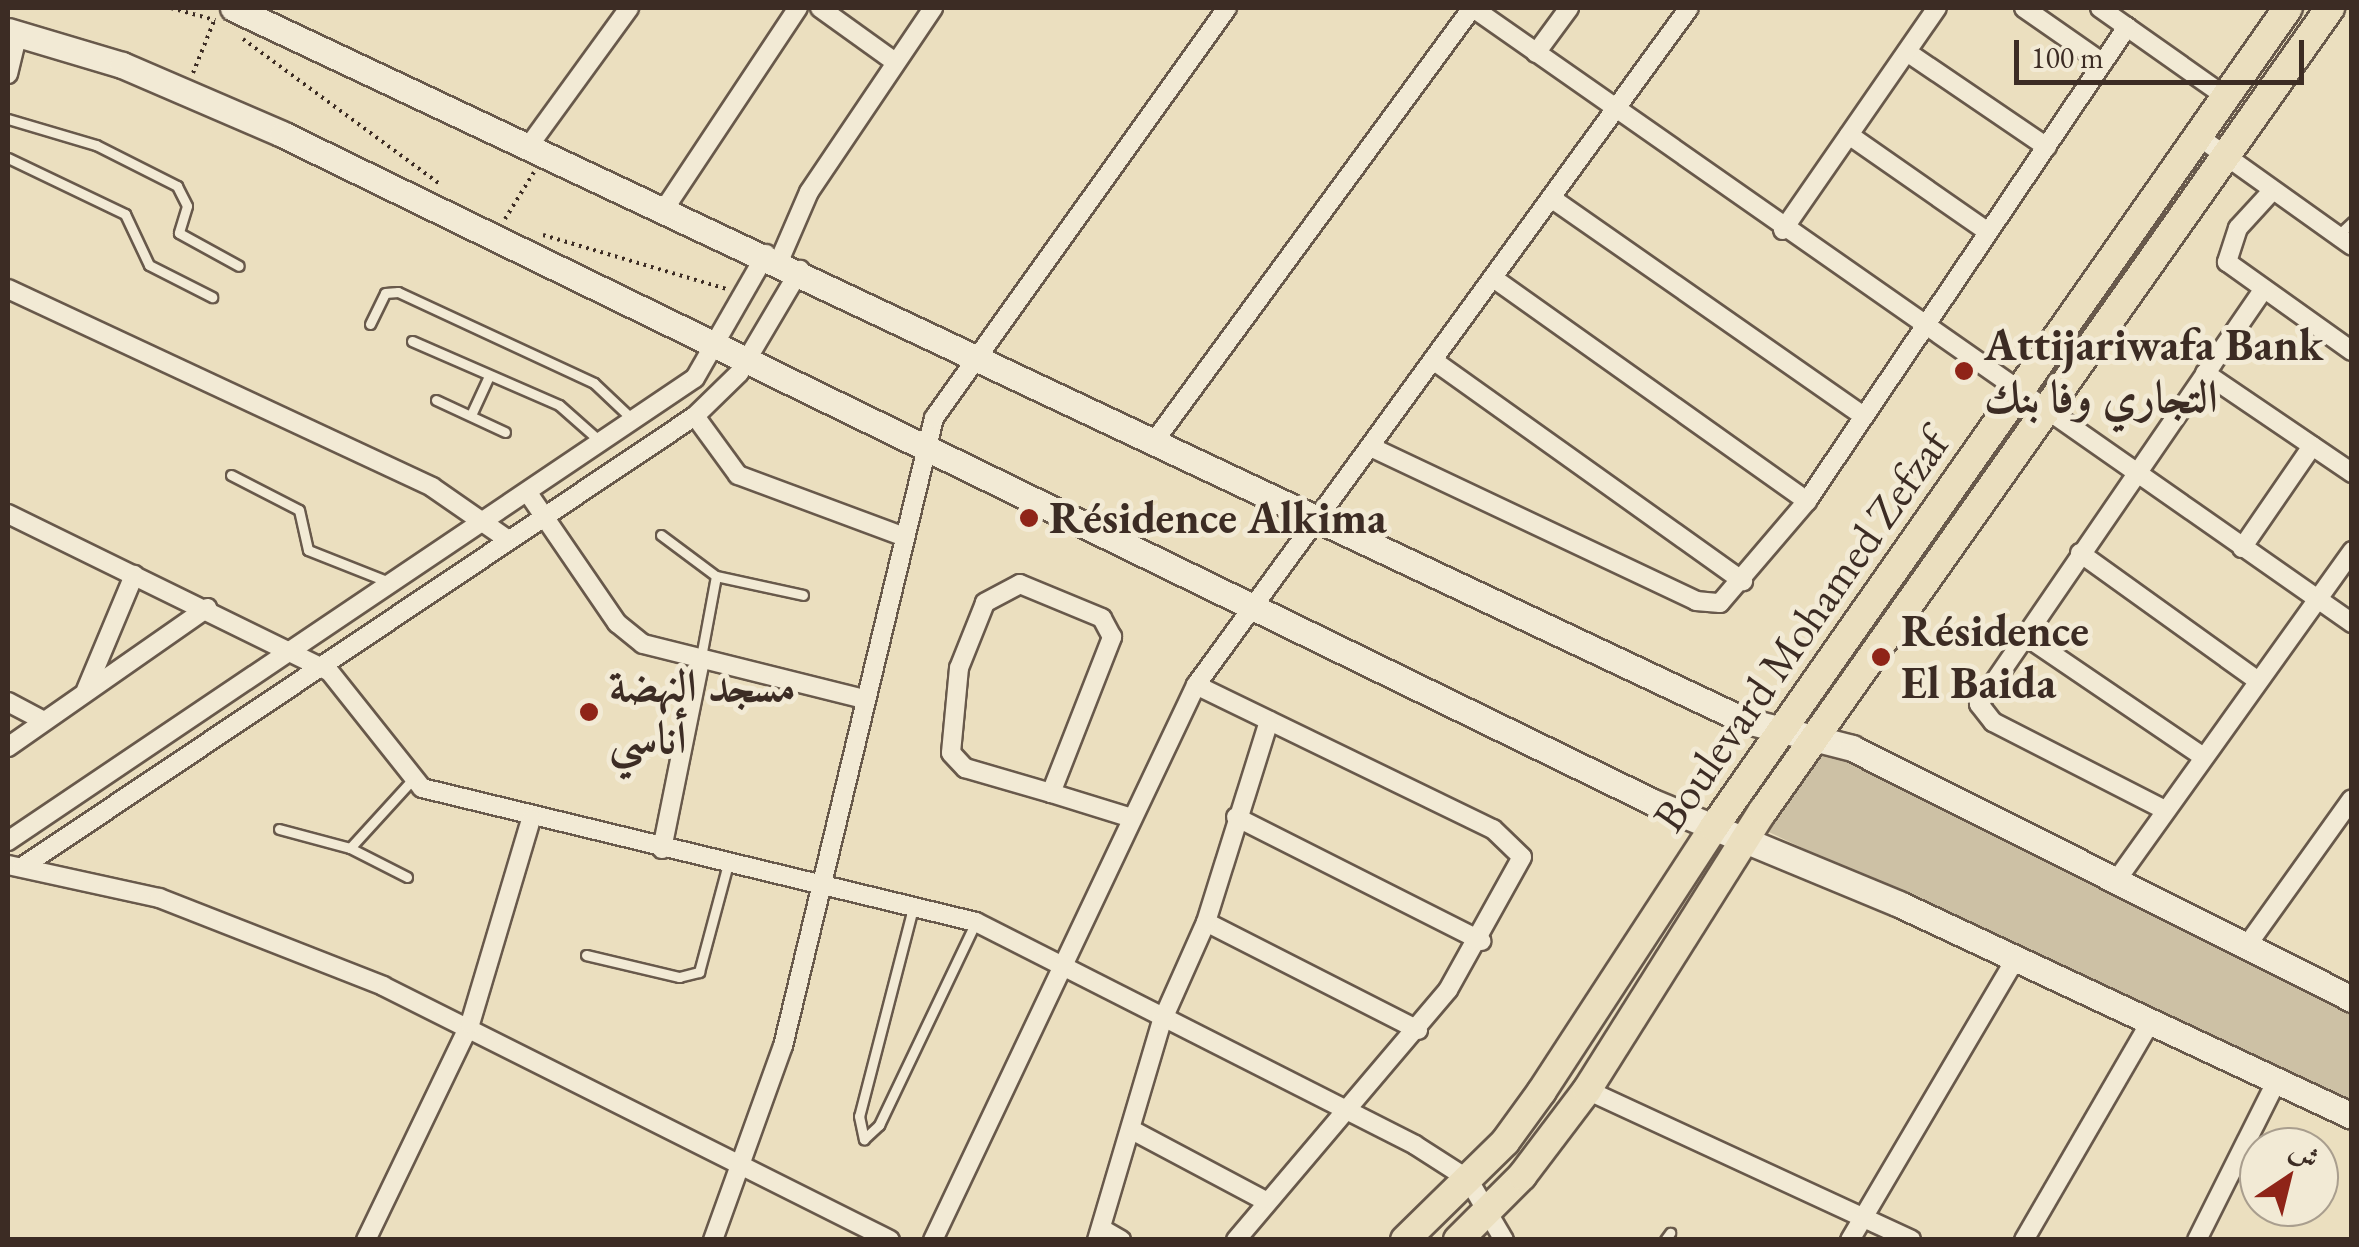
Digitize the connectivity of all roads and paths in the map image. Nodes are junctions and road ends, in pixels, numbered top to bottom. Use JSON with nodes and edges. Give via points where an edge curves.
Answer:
{"nodes":[{"id":1,"x":171,"y":8,"type":"edge"},
{"id":2,"x":219,"y":8,"type":"edge"},
{"id":3,"x":628,"y":8,"type":"edge"},
{"id":4,"x":798,"y":8,"type":"edge"},
{"id":5,"x":820,"y":8,"type":"edge"},
{"id":6,"x":934,"y":8,"type":"edge"},
{"id":7,"x":1228,"y":8,"type":"edge"},
{"id":8,"x":1473,"y":8,"type":"edge"},
{"id":9,"x":1569,"y":8,"type":"edge"},
{"id":10,"x":1689,"y":8,"type":"edge"},
{"id":11,"x":1937,"y":8,"type":"edge"},
{"id":12,"x":2024,"y":8,"type":"edge"},
{"id":13,"x":2100,"y":8,"type":"edge"},
{"id":14,"x":2288,"y":8,"type":"edge"},
{"id":15,"x":2330,"y":8,"type":"edge"},
{"id":16,"x":265,"y":13,"type":"edge"},
{"id":17,"x":224,"y":14,"type":"edge"},
{"id":18,"x":2127,"y":28,"type":"junction"},
{"id":19,"x":13,"y":32,"type":"edge"},
{"id":20,"x":1906,"y":52,"type":"junction"},
{"id":21,"x":1536,"y":53,"type":"junction"},
{"id":22,"x":891,"y":59,"type":"junction"},
{"id":23,"x":2104,"y":63,"type":"junction"},
{"id":24,"x":8,"y":74,"type":"edge"},
{"id":25,"x":185,"y":91,"type":"junction"},
{"id":26,"x":2226,"y":97,"type":"junction"},
{"id":27,"x":1616,"y":112,"type":"junction"},
{"id":28,"x":8,"y":119,"type":"edge"},
{"id":29,"x":1849,"y":135,"type":"junction"},
{"id":30,"x":2198,"y":136,"type":"junction"},
{"id":31,"x":539,"y":147,"type":"junction"},
{"id":32,"x":2046,"y":147,"type":"junction"},
{"id":33,"x":2224,"y":156,"type":"junction"},
{"id":34,"x":8,"y":158,"type":"edge"},
{"id":35,"x":2272,"y":191,"type":"junction"},
{"id":36,"x":457,"y":194,"type":"dead end"},
{"id":37,"x":1554,"y":200,"type":"junction"},
{"id":38,"x":664,"y":208,"type":"junction"},
{"id":39,"x":488,"y":211,"type":"dead end"},
{"id":40,"x":2352,"y":222,"type":"edge"},
{"id":41,"x":522,"y":227,"type":"dead end"},
{"id":42,"x":499,"y":229,"type":"junction"},
{"id":43,"x":1784,"y":230,"type":"junction"},
{"id":44,"x":1988,"y":232,"type":"junction"},
{"id":45,"x":540,"y":234,"type":"dead end"},
{"id":46,"x":2344,"y":241,"type":"edge"},
{"id":47,"x":782,"y":261,"type":"junction"},
{"id":48,"x":239,"y":266,"type":"dead end"},
{"id":49,"x":1496,"y":280,"type":"junction"},
{"id":50,"x":8,"y":289,"type":"edge"},
{"id":51,"x":2263,"y":290,"type":"junction"},
{"id":52,"x":748,"y":294,"type":"junction"},
{"id":53,"x":212,"y":297,"type":"dead end"},
{"id":54,"x":370,"y":324,"type":"dead end"},
{"id":55,"x":1925,"y":325,"type":"junction"},
{"id":56,"x":412,"y":341,"type":"dead end"},
{"id":57,"x":718,"y":349,"type":"junction"},
{"id":58,"x":2352,"y":351,"type":"edge"},
{"id":59,"x":976,"y":352,"type":"junction"},
{"id":60,"x":1438,"y":363,"type":"junction"},
{"id":61,"x":746,"y":364,"type":"junction"},
{"id":62,"x":2205,"y":373,"type":"junction"},
{"id":63,"x":488,"y":376,"type":"junction"},
{"id":64,"x":2018,"y":390,"type":"junction"},
{"id":65,"x":436,"y":400,"type":"dead end"},
{"id":66,"x":2048,"y":411,"type":"junction"},
{"id":67,"x":470,"y":415,"type":"junction"},
{"id":68,"x":695,"y":416,"type":"junction"},
{"id":69,"x":1864,"y":416,"type":"junction"},
{"id":70,"x":634,"y":421,"type":"junction"},
{"id":71,"x":505,"y":432,"type":"dead end"},
{"id":72,"x":1156,"y":439,"type":"junction"},
{"id":73,"x":601,"y":442,"type":"junction"},
{"id":74,"x":925,"y":442,"type":"junction"},
{"id":75,"x":2312,"y":446,"type":"junction"},
{"id":76,"x":1375,"y":449,"type":"junction"},
{"id":77,"x":2135,"y":473,"type":"junction"},
{"id":78,"x":2352,"y":473,"type":"edge"},
{"id":79,"x":231,"y":475,"type":"dead end"},
{"id":80,"x":528,"y":493,"type":"junction"},
{"id":81,"x":1806,"y":501,"type":"junction"},
{"id":82,"x":8,"y":514,"type":"edge"},
{"id":83,"x":544,"y":516,"type":"junction"},
{"id":84,"x":488,"y":518,"type":"junction"},
{"id":85,"x":1324,"y":518,"type":"junction"},
{"id":86,"x":661,"y":535,"type":"dead end"},
{"id":87,"x":902,"y":536,"type":"junction"},
{"id":88,"x":507,"y":538,"type":"junction"},
{"id":89,"x":2242,"y":548,"type":"junction"},
{"id":90,"x":2352,"y":550,"type":"edge"},
{"id":91,"x":2080,"y":554,"type":"junction"},
{"id":92,"x":134,"y":574,"type":"junction"},
{"id":93,"x":716,"y":576,"type":"junction"},
{"id":94,"x":1743,"y":581,"type":"junction"},
{"id":95,"x":392,"y":583,"type":"junction"},
{"id":96,"x":803,"y":595,"type":"dead end"},
{"id":97,"x":2318,"y":599,"type":"junction"},
{"id":98,"x":207,"y":608,"type":"junction"},
{"id":99,"x":1256,"y":608,"type":"junction"},
{"id":100,"x":2352,"y":623,"type":"edge"},
{"id":101,"x":2024,"y":634,"type":"junction"},
{"id":102,"x":292,"y":650,"type":"junction"},
{"id":103,"x":700,"y":661,"type":"junction"},
{"id":104,"x":320,"y":666,"type":"junction"},
{"id":105,"x":2258,"y":681,"type":"junction"},
{"id":106,"x":1196,"y":685,"type":"junction"},
{"id":107,"x":85,"y":692,"type":"junction"},
{"id":108,"x":864,"y":699,"type":"junction"},
{"id":109,"x":8,"y":702,"type":"edge"},
{"id":110,"x":44,"y":720,"type":"junction"},
{"id":111,"x":1269,"y":721,"type":"junction"},
{"id":112,"x":1781,"y":730,"type":"junction"},
{"id":113,"x":1816,"y":736,"type":"junction"},
{"id":114,"x":8,"y":747,"type":"edge"},
{"id":115,"x":2202,"y":756,"type":"junction"},
{"id":116,"x":412,"y":780,"type":"junction"},
{"id":117,"x":1051,"y":794,"type":"junction"},
{"id":118,"x":2352,"y":800,"type":"edge"},
{"id":119,"x":2163,"y":809,"type":"junction"},
{"id":120,"x":1236,"y":817,"type":"junction"},
{"id":121,"x":1132,"y":818,"type":"junction"},
{"id":122,"x":531,"y":819,"type":"junction"},
{"id":123,"x":1714,"y":827,"type":"junction"},
{"id":124,"x":278,"y":829,"type":"dead end"},
{"id":125,"x":1746,"y":838,"type":"junction"},
{"id":126,"x":8,"y":841,"type":"edge"},
{"id":127,"x":350,"y":848,"type":"junction"},
{"id":128,"x":662,"y":849,"type":"junction"},
{"id":129,"x":728,"y":864,"type":"junction"},
{"id":130,"x":15,"y":866,"type":"edge"},
{"id":131,"x":408,"y":877,"type":"dead end"},
{"id":132,"x":2116,"y":880,"type":"junction"},
{"id":133,"x":818,"y":882,"type":"junction"},
{"id":134,"x":915,"y":902,"type":"junction"},
{"id":135,"x":976,"y":922,"type":"junction"},
{"id":136,"x":1206,"y":922,"type":"junction"},
{"id":137,"x":1482,"y":940,"type":"junction"},
{"id":138,"x":2248,"y":944,"type":"junction"},
{"id":139,"x":586,"y":955,"type":"dead end"},
{"id":140,"x":2017,"y":957,"type":"junction"},
{"id":141,"x":1064,"y":969,"type":"junction"},
{"id":142,"x":2352,"y":999,"type":"edge"},
{"id":143,"x":1162,"y":1021,"type":"junction"},
{"id":144,"x":2151,"y":1021,"type":"junction"},
{"id":145,"x":470,"y":1024,"type":"junction"},
{"id":146,"x":1418,"y":1030,"type":"junction"},
{"id":147,"x":2277,"y":1080,"type":"junction"},
{"id":148,"x":1588,"y":1090,"type":"junction"},
{"id":149,"x":1346,"y":1108,"type":"junction"},
{"id":150,"x":2352,"y":1116,"type":"edge"},
{"id":151,"x":1132,"y":1130,"type":"junction"},
{"id":152,"x":747,"y":1167,"type":"junction"},
{"id":153,"x":1468,"y":1179,"type":"junction"},
{"id":154,"x":1262,"y":1199,"type":"junction"},
{"id":155,"x":1491,"y":1209,"type":"junction"},
{"id":156,"x":1861,"y":1215,"type":"junction"},
{"id":157,"x":1100,"y":1234,"type":"edge"},
{"id":158,"x":366,"y":1240,"type":"edge"},
{"id":159,"x":713,"y":1240,"type":"edge"},
{"id":160,"x":890,"y":1240,"type":"edge"},
{"id":161,"x":932,"y":1240,"type":"edge"},
{"id":162,"x":1122,"y":1240,"type":"edge"},
{"id":163,"x":1236,"y":1240,"type":"edge"},
{"id":164,"x":1405,"y":1240,"type":"edge"},
{"id":165,"x":1458,"y":1240,"type":"edge"},
{"id":166,"x":1504,"y":1240,"type":"edge"},
{"id":167,"x":1850,"y":1240,"type":"edge"},
{"id":168,"x":1911,"y":1240,"type":"edge"},
{"id":169,"x":2024,"y":1240,"type":"edge"},
{"id":170,"x":2197,"y":1240,"type":"edge"}],
"edges":[{"from":1,"to":17,"type":"path"},
{"from":2,"to":17,"type":"path"},
{"from":3,"to":31,"type":"street"},
{"from":4,"to":38,"type":"street"},
{"from":5,"to":22,"type":"street"},
{"from":6,"to":22,"type":"street"},
{"from":7,"to":59,"type":"street"},
{"from":8,"to":21,"type":"street"},
{"from":8,"to":72,"type":"street"},
{"from":9,"to":21,"type":"street"},
{"from":10,"to":27,"type":"street"},
{"from":11,"to":20,"type":"street"},
{"from":12,"to":23,"type":"street"},
{"from":13,"to":18,"type":"street"},
{"from":14,"to":26,"type":"main road","name":"Boulevard Mohamed Zefzaf"},
{"from":15,"to":33,"type":"main road","name":"Boulevard Mohamed Zefzaf"},
{"from":16,"to":17,"type":"street"},
{"from":16,"to":31,"type":"street"},
{"from":17,"to":25,"type":"path"},
{"from":17,"to":36,"type":"path"},
{"from":18,"to":23,"type":"street"},
{"from":18,"to":26,"type":"street"},
{"from":19,"to":24,"type":"street"},
{"from":19,"to":25,"type":"street"},
{"from":20,"to":29,"type":"street"},
{"from":20,"to":32,"type":"street"},
{"from":21,"to":27,"type":"street"},
{"from":22,"to":47,"type":"street","via":[[892,72],[798,210]]},
{"from":23,"to":32,"type":"street"},
{"from":25,"to":42,"type":"street"},
{"from":26,"to":30,"type":"main road","name":"Boulevard Mohamed Zefzaf"},
{"from":27,"to":37,"type":"street"},
{"from":27,"to":43,"type":"street"},
{"from":28,"to":48,"type":"lane","via":[[96,145],[177,186],[187,206],[179,234]]},
{"from":29,"to":43,"type":"street"},
{"from":29,"to":44,"type":"street"},
{"from":30,"to":33,"type":"street"},
{"from":30,"to":64,"type":"main road","name":"Boulevard Mohamed Zefzaf"},
{"from":31,"to":38,"type":"street"},
{"from":31,"to":42,"type":"path"},
{"from":32,"to":44,"type":"street"},
{"from":33,"to":35,"type":"street"},
{"from":33,"to":66,"type":"main road","name":"Boulevard Mohamed Zefzaf"},
{"from":34,"to":53,"type":"lane","via":[[125,214],[149,265]]},
{"from":35,"to":46,"type":"street"},
{"from":35,"to":51,"type":"street","via":[[2227,251],[2228,262]]},
{"from":37,"to":49,"type":"street"},
{"from":37,"to":69,"type":"street"},
{"from":38,"to":47,"type":"street"},
{"from":39,"to":42,"type":"path"},
{"from":40,"to":46,"type":"lane"},
{"from":41,"to":42,"type":"path"},
{"from":42,"to":57,"type":"street"},
{"from":43,"to":55,"type":"street"},
{"from":44,"to":55,"type":"street"},
{"from":45,"to":52,"type":"path"},
{"from":47,"to":52,"type":"street"},
{"from":47,"to":59,"type":"street"},
{"from":47,"to":61,"type":"street"},
{"from":49,"to":60,"type":"street"},
{"from":49,"to":81,"type":"street"},
{"from":50,"to":84,"type":"street"},
{"from":51,"to":58,"type":"street"},
{"from":51,"to":62,"type":"street"},
{"from":52,"to":57,"type":"street"},
{"from":54,"to":70,"type":"lane","via":[[385,293],[398,292],[594,384]]},
{"from":55,"to":64,"type":"street"},
{"from":55,"to":69,"type":"street"},
{"from":56,"to":63,"type":"lane"},
{"from":57,"to":61,"type":"street"},
{"from":57,"to":70,"type":"street"},
{"from":59,"to":72,"type":"street"},
{"from":59,"to":74,"type":"street"},
{"from":60,"to":76,"type":"street"},
{"from":60,"to":94,"type":"street"},
{"from":61,"to":68,"type":"street"},
{"from":61,"to":74,"type":"street"},
{"from":62,"to":75,"type":"street"},
{"from":62,"to":77,"type":"street"},
{"from":63,"to":67,"type":"lane"},
{"from":63,"to":73,"type":"lane","via":[[560,406]]},
{"from":64,"to":66,"type":"street"},
{"from":64,"to":112,"type":"main road","name":"Boulevard Mohamed Zefzaf"},
{"from":65,"to":67,"type":"lane"},
{"from":66,"to":77,"type":"street"},
{"from":66,"to":113,"type":"main road","name":"Boulevard Mohamed Zefzaf"},
{"from":67,"to":71,"type":"lane"},
{"from":68,"to":83,"type":"street"},
{"from":68,"to":87,"type":"street","via":[[738,475]]},
{"from":69,"to":81,"type":"street"},
{"from":70,"to":73,"type":"street"},
{"from":72,"to":85,"type":"street"},
{"from":73,"to":80,"type":"street"},
{"from":74,"to":87,"type":"street"},
{"from":74,"to":99,"type":"street"},
{"from":75,"to":78,"type":"street"},
{"from":75,"to":89,"type":"street"},
{"from":76,"to":85,"type":"street"},
{"from":76,"to":94,"type":"street","via":[[1706,604]]},
{"from":77,"to":89,"type":"street"},
{"from":77,"to":91,"type":"street"},
{"from":79,"to":95,"type":"lane","via":[[299,510],[308,550]]},
{"from":80,"to":83,"type":"street"},
{"from":80,"to":84,"type":"street"},
{"from":81,"to":94,"type":"street"},
{"from":82,"to":92,"type":"street"},
{"from":83,"to":88,"type":"street"},
{"from":83,"to":103,"type":"street","via":[[631,637]]},
{"from":84,"to":88,"type":"street"},
{"from":84,"to":95,"type":"street"},
{"from":85,"to":99,"type":"street"},
{"from":85,"to":112,"type":"street"},
{"from":86,"to":93,"type":"lane"},
{"from":87,"to":108,"type":"street"},
{"from":88,"to":104,"type":"street"},
{"from":89,"to":97,"type":"street"},
{"from":90,"to":97,"type":"street"},
{"from":91,"to":101,"type":"street"},
{"from":91,"to":105,"type":"street"},
{"from":92,"to":98,"type":"street"},
{"from":92,"to":107,"type":"street"},
{"from":93,"to":96,"type":"lane"},
{"from":93,"to":103,"type":"lane"},
{"from":95,"to":102,"type":"street"},
{"from":97,"to":100,"type":"street"},
{"from":97,"to":105,"type":"street"},
{"from":98,"to":102,"type":"street"},
{"from":98,"to":107,"type":"street"},
{"from":99,"to":106,"type":"street"},
{"from":99,"to":123,"type":"street"},
{"from":101,"to":115,"type":"street"},
{"from":101,"to":119,"type":"street","via":[[1981,698],[1983,714]]},
{"from":102,"to":104,"type":"street"},
{"from":102,"to":126,"type":"street"},
{"from":103,"to":108,"type":"street"},
{"from":103,"to":128,"type":"street"},
{"from":104,"to":116,"type":"street"},
{"from":104,"to":130,"type":"street"},
{"from":105,"to":115,"type":"street"},
{"from":106,"to":111,"type":"street"},
{"from":106,"to":121,"type":"street"},
{"from":107,"to":110,"type":"street"},
{"from":108,"to":133,"type":"street"},
{"from":109,"to":110,"type":"street"},
{"from":110,"to":114,"type":"street"},
{"from":111,"to":120,"type":"street"},
{"from":111,"to":137,"type":"street","via":[[1516,846],[1512,884]]},
{"from":112,"to":113,"type":"street"},
{"from":112,"to":123,"type":"main road","name":"Boulevard Mohamed Zefzaf"},
{"from":113,"to":125,"type":"main road","name":"Boulevard Mohamed Zefzaf"},
{"from":113,"to":132,"type":"street"},
{"from":115,"to":119,"type":"street"},
{"from":116,"to":122,"type":"street","via":[[438,796]]},
{"from":116,"to":127,"type":"lane"},
{"from":117,"to":117,"type":"street","via":[[965,768],[951,753],[965,652],[985,604],[1020,584],[1102,618],[1112,637]]},
{"from":117,"to":121,"type":"street"},
{"from":118,"to":138,"type":"street"},
{"from":119,"to":132,"type":"street"},
{"from":120,"to":136,"type":"street"},
{"from":120,"to":137,"type":"street"},
{"from":121,"to":141,"type":"street"},
{"from":122,"to":128,"type":"street"},
{"from":122,"to":145,"type":"street"},
{"from":123,"to":125,"type":"street"},
{"from":123,"to":153,"type":"main road","name":"Boulevard Mohamed Zefzaf","via":[[1560,1065]]},
{"from":124,"to":127,"type":"lane"},
{"from":125,"to":140,"type":"street"},
{"from":125,"to":148,"type":"main road","name":"Boulevard Mohamed Zefzaf"},
{"from":127,"to":131,"type":"lane"},
{"from":128,"to":129,"type":"street"},
{"from":129,"to":133,"type":"street"},
{"from":129,"to":139,"type":"lane","via":[[700,972],[679,977]]},
{"from":130,"to":145,"type":"street","via":[[219,919]]},
{"from":132,"to":138,"type":"street"},
{"from":133,"to":134,"type":"street"},
{"from":133,"to":152,"type":"street"},
{"from":134,"to":135,"type":"street"},
{"from":134,"to":135,"type":"lane","via":[[860,1116],[864,1140],[879,1125]]},
{"from":135,"to":141,"type":"street"},
{"from":136,"to":143,"type":"street"},
{"from":136,"to":146,"type":"street"},
{"from":137,"to":146,"type":"street"},
{"from":138,"to":142,"type":"street"},
{"from":140,"to":144,"type":"street"},
{"from":140,"to":156,"type":"street"},
{"from":141,"to":143,"type":"street"},
{"from":141,"to":161,"type":"street"},
{"from":143,"to":149,"type":"street"},
{"from":143,"to":151,"type":"street"},
{"from":144,"to":147,"type":"street"},
{"from":144,"to":169,"type":"street"},
{"from":145,"to":152,"type":"street"},
{"from":145,"to":158,"type":"street"},
{"from":146,"to":149,"type":"street"},
{"from":147,"to":150,"type":"street"},
{"from":147,"to":170,"type":"street"},
{"from":148,"to":155,"type":"main road","name":"Boulevard Mohamed Zefzaf"},
{"from":148,"to":156,"type":"street"},
{"from":149,"to":153,"type":"street"},
{"from":149,"to":154,"type":"street"},
{"from":151,"to":154,"type":"street"},
{"from":151,"to":157,"type":"street"},
{"from":152,"to":159,"type":"street"},
{"from":152,"to":160,"type":"street"},
{"from":153,"to":155,"type":"street"},
{"from":153,"to":164,"type":"main road","name":"Boulevard Mohamed Zefzaf"},
{"from":154,"to":163,"type":"street"},
{"from":155,"to":165,"type":"main road","name":"Boulevard Mohamed Zefzaf"},
{"from":155,"to":166,"type":"street"},
{"from":156,"to":167,"type":"street"},
{"from":156,"to":168,"type":"street"},
{"from":157,"to":162,"type":"street"}]}
